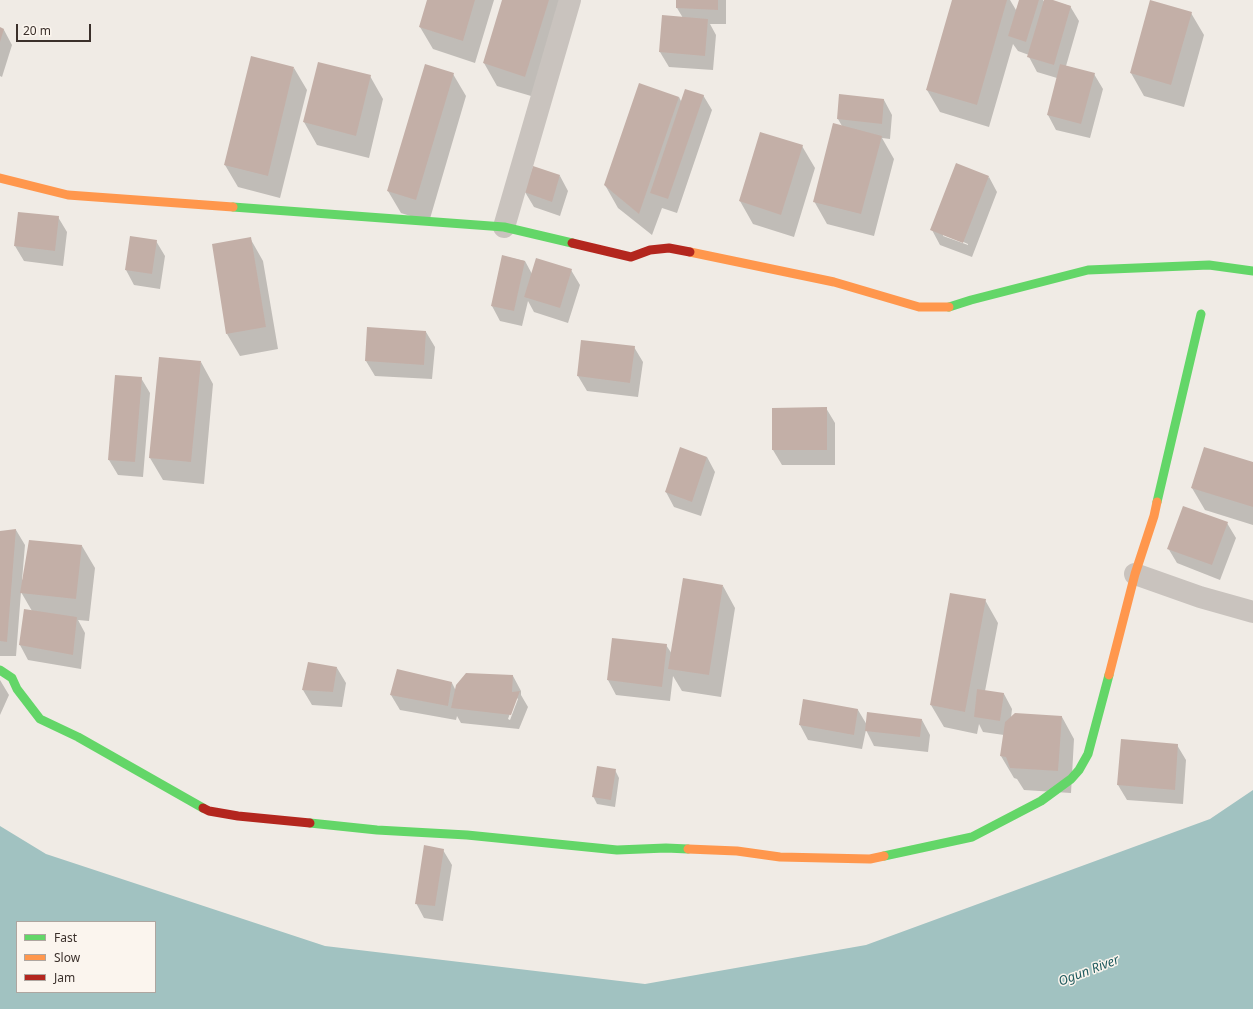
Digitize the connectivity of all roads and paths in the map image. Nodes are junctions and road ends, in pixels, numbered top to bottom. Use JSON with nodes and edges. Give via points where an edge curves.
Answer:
{"nodes":[{"id":1,"x":570,"y":0,"type":"edge"},
{"id":2,"x":0,"y":178,"type":"edge"},
{"id":3,"x":504,"y":227,"type":"junction"},
{"id":4,"x":1253,"y":271,"type":"edge"},
{"id":5,"x":1201,"y":314,"type":"dead end"},
{"id":6,"x":1135,"y":574,"type":"junction"},
{"id":7,"x":1253,"y":612,"type":"edge"},
{"id":8,"x":0,"y":670,"type":"edge"}],
"edges":[{"from":1,"to":3,"type":"street"},
{"from":2,"to":3,"type":"street","via":[[68,196]]},
{"from":3,"to":4,"type":"street","via":[[631,257],[650,250],[669,248],[834,282],[918,307],[953,307],[1088,270],[1209,265]]},
{"from":5,"to":6,"type":"street","via":[[1154,516]]},
{"from":6,"to":7,"type":"street","via":[[1200,598]]},
{"from":6,"to":8,"type":"street","via":[[1088,754],[1080,770],[1041,801],[972,837],[870,859],[780,857],[737,851],[666,848],[617,850],[467,835],[377,830],[209,811],[78,737],[40,719],[17,689],[12,678]]}]}
